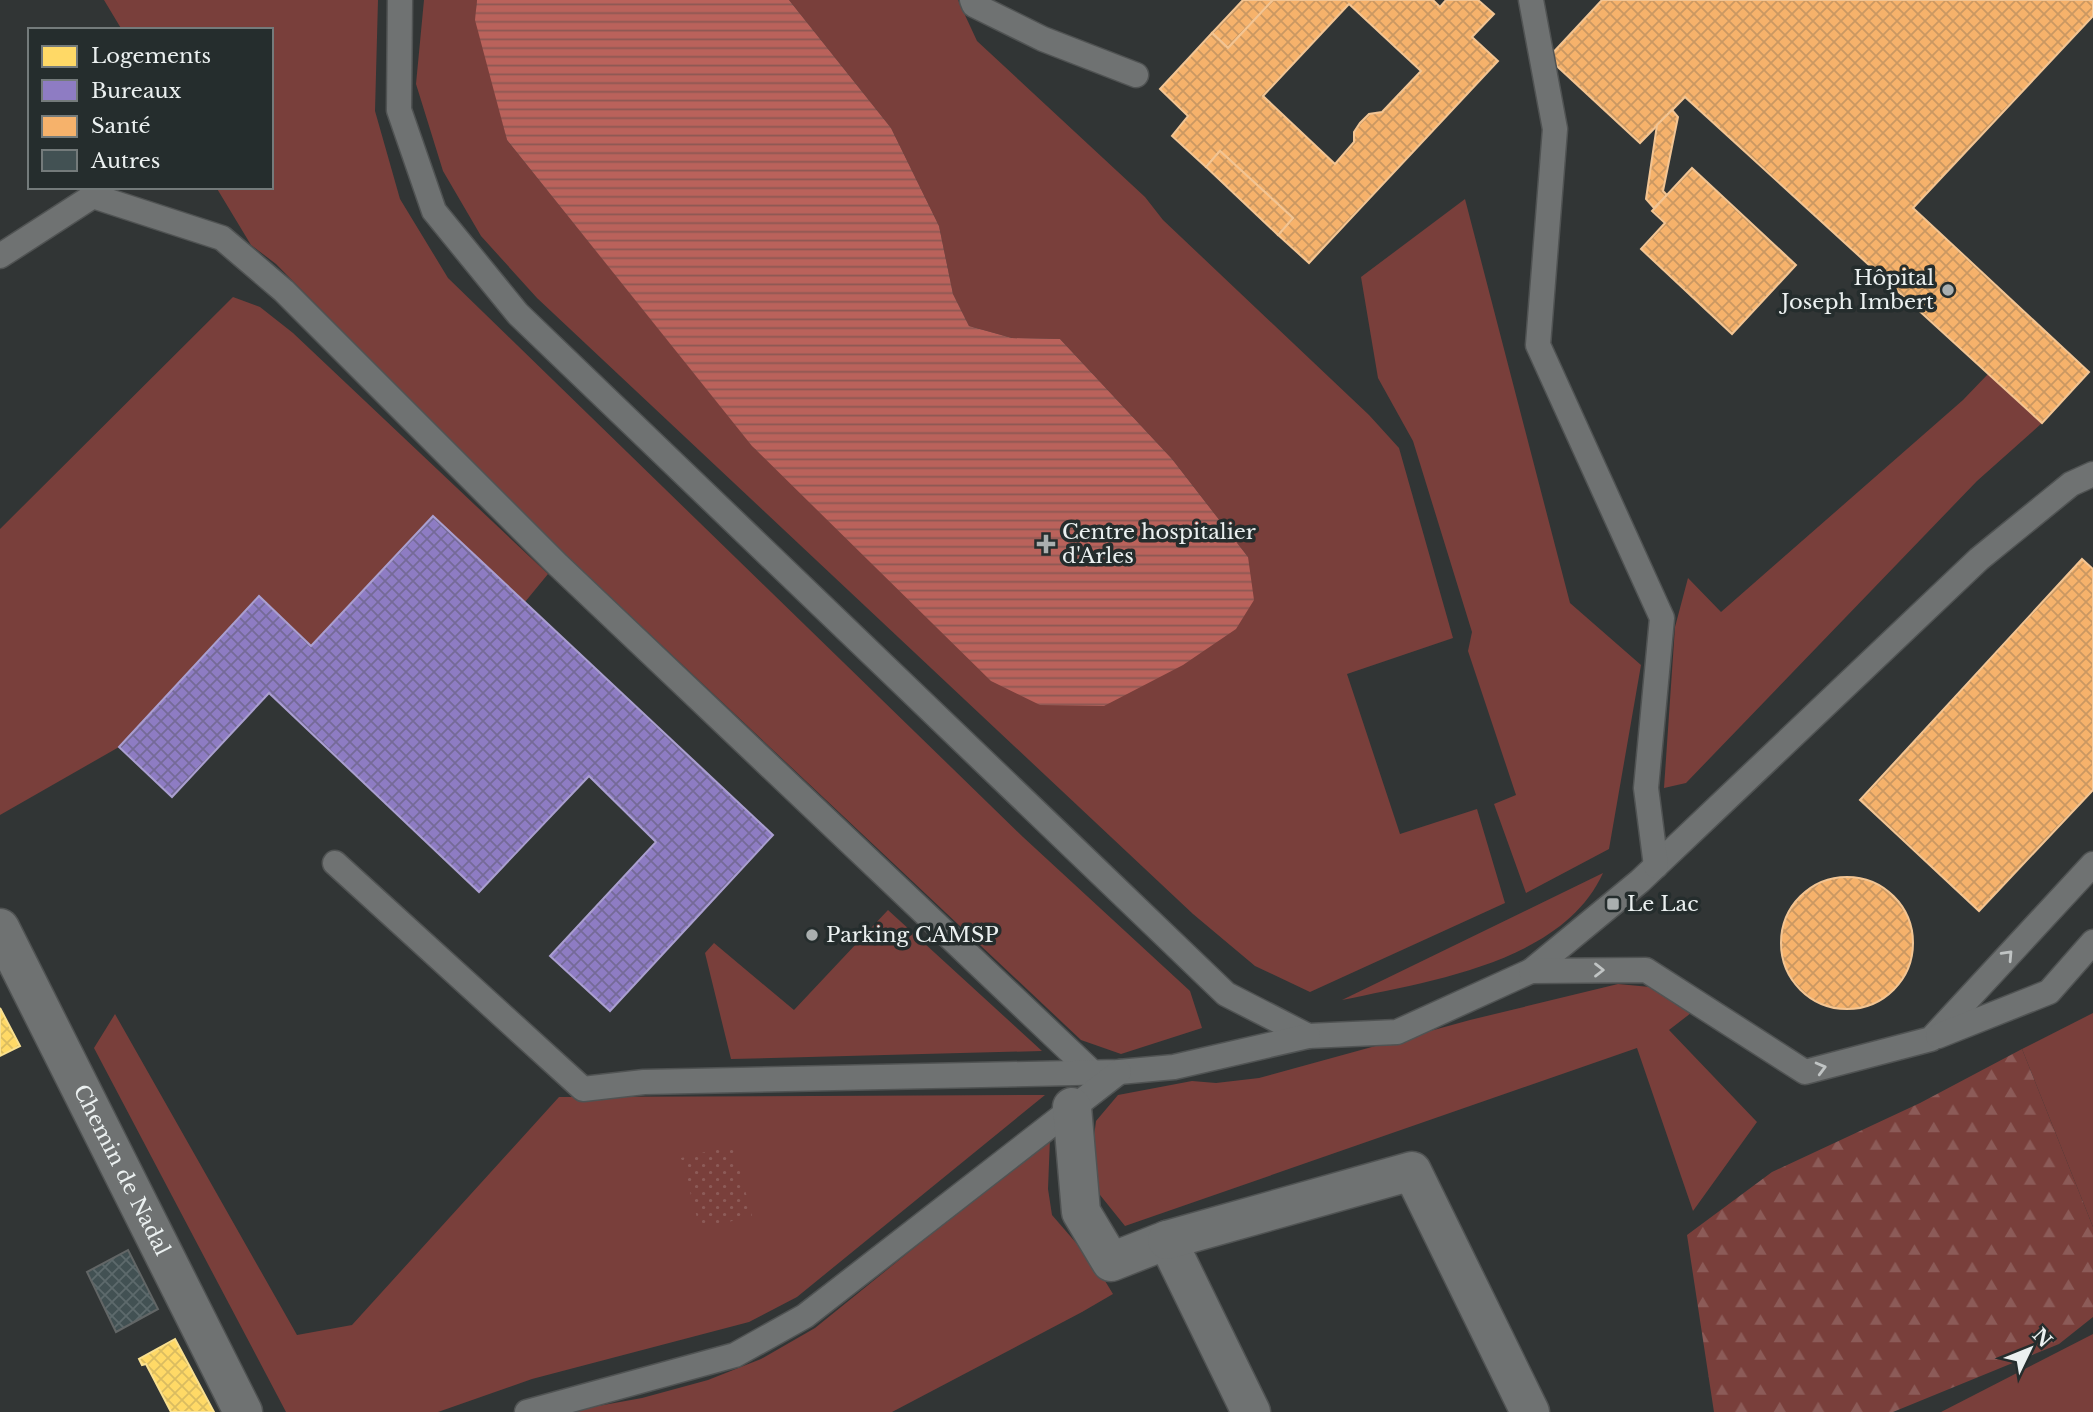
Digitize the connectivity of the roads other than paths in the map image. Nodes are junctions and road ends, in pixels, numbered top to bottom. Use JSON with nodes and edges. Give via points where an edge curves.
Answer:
{"nodes":[{"id":1,"x":400,"y":0,"type":"edge"},
{"id":2,"x":972,"y":0,"type":"edge"},
{"id":3,"x":1531,"y":0,"type":"edge"},
{"id":4,"x":1136,"y":75,"type":"dead end"},
{"id":5,"x":0,"y":256,"type":"edge"},
{"id":6,"x":2093,"y":474,"type":"edge"},
{"id":7,"x":335,"y":863,"type":"dead end"},
{"id":8,"x":2093,"y":864,"type":"edge"},
{"id":9,"x":1656,"y":866,"type":"junction"},
{"id":10,"x":0,"y":928,"type":"edge"},
{"id":11,"x":2093,"y":942,"type":"edge"},
{"id":12,"x":1531,"y":971,"type":"junction"},
{"id":13,"x":1308,"y":1035,"type":"junction"},
{"id":14,"x":1931,"y":1039,"type":"junction"},
{"id":15,"x":1119,"y":1072,"type":"junction"},
{"id":16,"x":1093,"y":1073,"type":"junction"},
{"id":17,"x":1072,"y":1107,"type":"junction"},
{"id":18,"x":1167,"y":1240,"type":"junction"},
{"id":19,"x":243,"y":1412,"type":"edge"},
{"id":20,"x":527,"y":1412,"type":"edge"},
{"id":21,"x":1251,"y":1412,"type":"edge"},
{"id":22,"x":1530,"y":1412,"type":"edge"}],
"edges":[{"from":1,"to":13,"type":"lane","via":[[399,110],[435,211],[518,314],[1226,994]]},
{"from":2,"to":4,"type":"lane","via":[[1043,39]]},
{"from":3,"to":9,"type":"lane","via":[[1555,129],[1538,345],[1662,618],[1646,788]]},
{"from":5,"to":16,"type":"lane","via":[[93,196],[222,238],[284,291],[558,565]]},
{"from":6,"to":9,"type":"lane","via":[[2071,484],[1979,559]]},
{"from":7,"to":16,"type":"lane","via":[[583,1089],[644,1082]]},
{"from":14,"to":8,"type":"lane","one_way":true},
{"from":9,"to":12,"type":"lane"},
{"from":10,"to":19,"type":"street","name":"Chemin de Nadal"},
{"from":11,"to":14,"type":"lane","via":[[2049,992]]},
{"from":12,"to":13,"type":"lane","via":[[1397,1032]]},
{"from":12,"to":14,"type":"lane","one_way":true,"via":[[1646,970],[1805,1072]]},
{"from":13,"to":15,"type":"lane","via":[[1174,1067]]},
{"from":15,"to":16,"type":"lane"},
{"from":15,"to":17,"type":"lane"},
{"from":17,"to":18,"type":"street","via":[[1081,1212],[1111,1262]]},
{"from":17,"to":20,"type":"lane","via":[[805,1316],[735,1355]]},
{"from":18,"to":21,"type":"street"},
{"from":18,"to":22,"type":"street","via":[[1412,1171]]}]}
